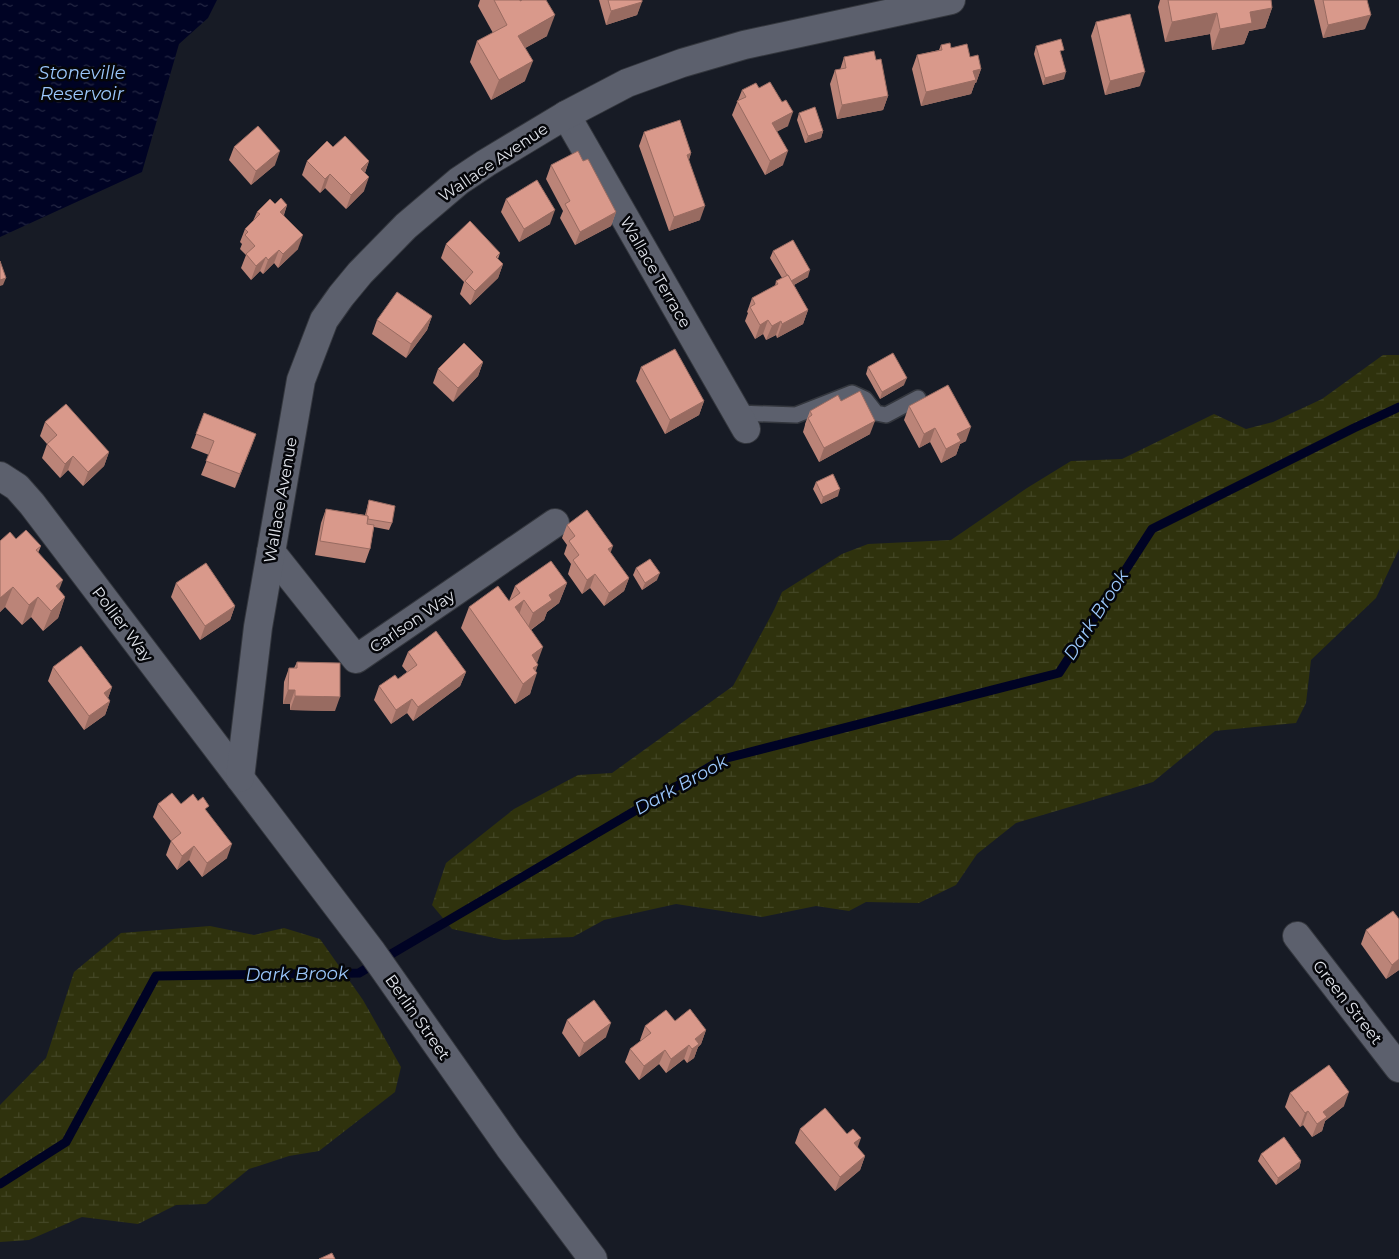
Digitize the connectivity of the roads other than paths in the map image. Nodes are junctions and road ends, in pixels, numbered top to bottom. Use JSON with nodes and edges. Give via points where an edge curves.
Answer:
{"nodes":[{"id":1,"x":947,"y":0,"type":"edge"},
{"id":2,"x":566,"y":115,"type":"junction"},
{"id":3,"x":918,"y":398,"type":"dead end"},
{"id":4,"x":742,"y":421,"type":"joint"},
{"id":5,"x":0,"y":476,"type":"edge"},
{"id":6,"x":555,"y":523,"type":"dead end"},
{"id":7,"x":271,"y":552,"type":"junction"},
{"id":8,"x":240,"y":778,"type":"junction"},
{"id":9,"x":1297,"y":936,"type":"dead end"},
{"id":10,"x":1399,"y":1068,"type":"edge"},
{"id":11,"x":593,"y":1259,"type":"edge"}],
"edges":[{"from":1,"to":2,"type":"street","name":"Wallace Avenue","via":[[709,54],[627,83]]},
{"from":2,"to":4,"type":"street","name":"Wallace Terrace"},
{"from":2,"to":7,"type":"street","name":"Wallace Avenue","via":[[486,163],[432,203],[360,273],[324,320],[301,380]]},
{"from":3,"to":4,"type":"lane","via":[[886,415],[876,413],[865,399],[852,393],[796,415]]},
{"from":5,"to":8,"type":"street","name":"Pollier Way","via":[[17,487],[32,504]]},
{"from":6,"to":7,"type":"street","name":"Carlson Way","via":[[356,659]]},
{"from":7,"to":8,"type":"street","name":"Wallace Avenue","via":[[258,627]]},
{"from":8,"to":11,"type":"street","name":"Berlin Street","via":[[378,960]]},
{"from":9,"to":10,"type":"street","name":"Green Street"}]}
